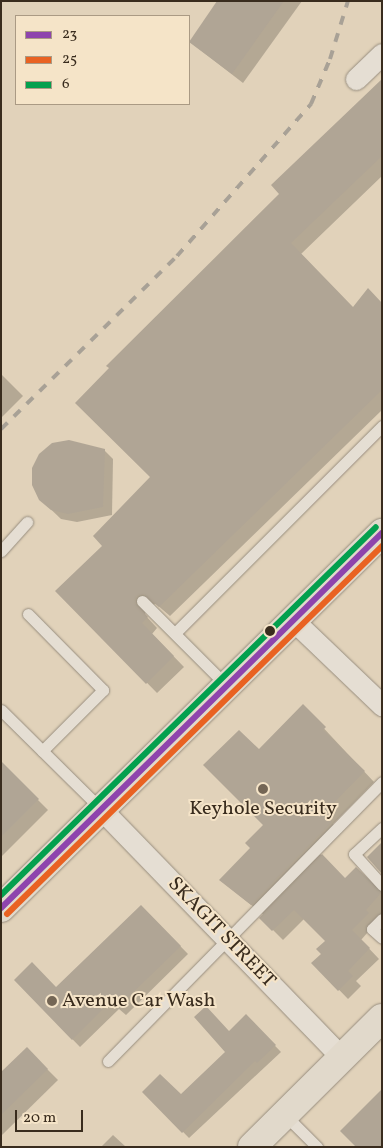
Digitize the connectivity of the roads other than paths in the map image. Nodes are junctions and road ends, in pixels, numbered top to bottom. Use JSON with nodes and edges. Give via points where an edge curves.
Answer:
{"nodes":[{"id":1,"x":382,"y":54,"type":"edge"},
{"id":2,"x":356,"y":79,"type":"dead end"},
{"id":3,"x":382,"y":426,"type":"edge"},
{"id":4,"x":27,"y":522,"type":"dead end"},
{"id":5,"x":382,"y":533,"type":"edge"},
{"id":6,"x":1,"y":551,"type":"edge"},
{"id":7,"x":142,"y":601,"type":"dead end"},
{"id":8,"x":28,"y":614,"type":"dead end"},
{"id":9,"x":294,"y":621,"type":"junction"},
{"id":10,"x":174,"y":633,"type":"junction"},
{"id":11,"x":227,"y":686,"type":"junction"},
{"id":12,"x":382,"y":705,"type":"edge"},
{"id":13,"x":1,"y":710,"type":"edge"},
{"id":14,"x":42,"y":751,"type":"junction"},
{"id":15,"x":382,"y":782,"type":"edge"},
{"id":16,"x":101,"y":809,"type":"junction"},
{"id":17,"x":382,"y":828,"type":"edge"},
{"id":18,"x":382,"y":885,"type":"edge"},
{"id":19,"x":1,"y":908,"type":"edge"},
{"id":20,"x":382,"y":919,"type":"edge"},
{"id":21,"x":382,"y":938,"type":"edge"},
{"id":22,"x":227,"y":940,"type":"junction"},
{"id":23,"x":382,"y":1018,"type":"edge"},
{"id":24,"x":341,"y":1057,"type":"junction"},
{"id":25,"x":108,"y":1061,"type":"dead end"},
{"id":26,"x":284,"y":1114,"type":"junction"},
{"id":27,"x":252,"y":1147,"type":"edge"},
{"id":28,"x":317,"y":1147,"type":"edge"}],
"edges":[{"from":1,"to":2,"type":"street"},
{"from":3,"to":10,"type":"lane"},
{"from":4,"to":6,"type":"lane"},
{"from":5,"to":9,"type":"main road"},
{"from":7,"to":10,"type":"lane"},
{"from":8,"to":14,"type":"lane","via":[[103,690]]},
{"from":9,"to":11,"type":"main road"},
{"from":9,"to":12,"type":"street"},
{"from":10,"to":11,"type":"lane"},
{"from":11,"to":16,"type":"main road"},
{"from":13,"to":14,"type":"lane"},
{"from":14,"to":16,"type":"lane"},
{"from":15,"to":22,"type":"lane"},
{"from":16,"to":19,"type":"main road"},
{"from":16,"to":22,"type":"street","name":"SKAGIT STREET"},
{"from":17,"to":18,"type":"lane","via":[[354,854]]},
{"from":20,"to":21,"type":"lane","via":[[372,929]]},
{"from":22,"to":24,"type":"street","name":"SKAGIT STREET"},
{"from":22,"to":25,"type":"lane"},
{"from":23,"to":24,"type":"main road"},
{"from":24,"to":26,"type":"main road"},
{"from":26,"to":27,"type":"main road"},
{"from":26,"to":28,"type":"lane"}]}
